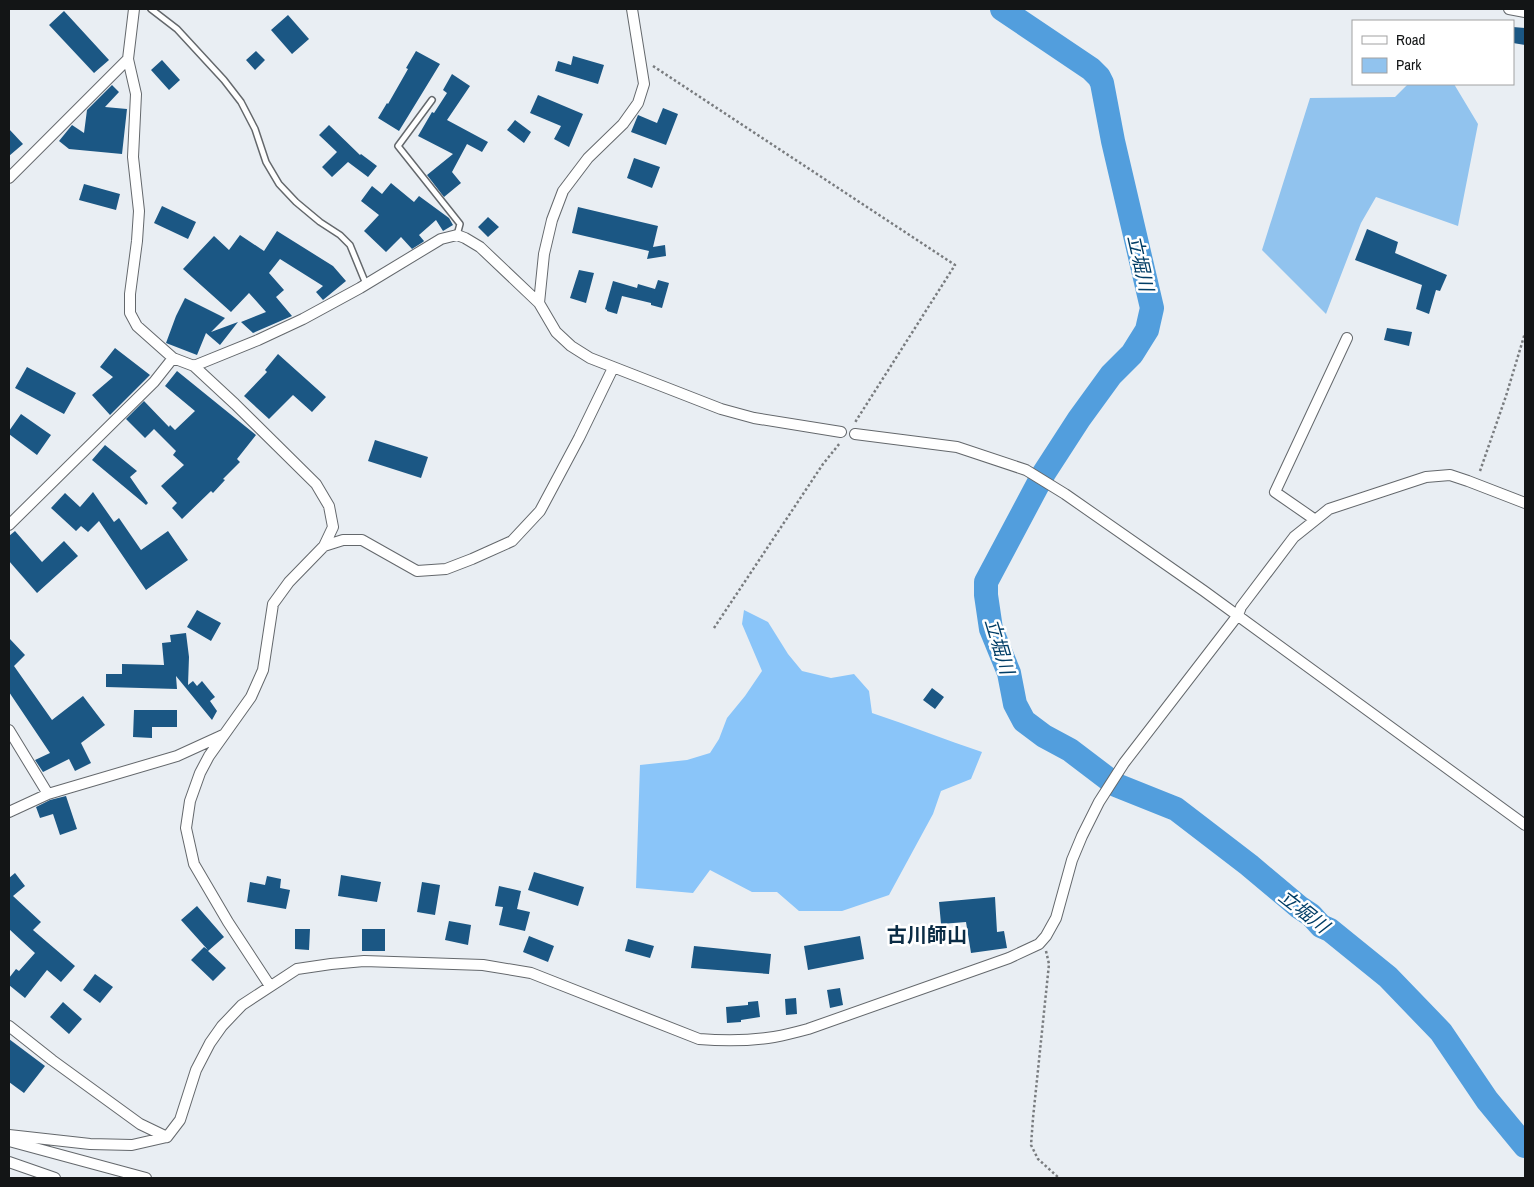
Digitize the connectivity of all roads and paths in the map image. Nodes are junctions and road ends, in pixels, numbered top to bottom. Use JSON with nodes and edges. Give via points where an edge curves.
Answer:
{"nodes":[{"id":1,"x":134,"y":9,"type":"edge"},
{"id":2,"x":152,"y":9,"type":"edge"},
{"id":3,"x":632,"y":9,"type":"edge"},
{"id":4,"x":1509,"y":9,"type":"edge"},
{"id":5,"x":1525,"y":12,"type":"edge"},
{"id":6,"x":640,"y":57,"type":"junction"},
{"id":7,"x":128,"y":59,"type":"junction"},
{"id":8,"x":432,"y":100,"type":"dead end"},
{"id":9,"x":9,"y":178,"type":"edge"},
{"id":10,"x":457,"y":235,"type":"junction"},
{"id":11,"x":366,"y":284,"type":"junction"},
{"id":12,"x":539,"y":303,"type":"junction"},
{"id":13,"x":1525,"y":333,"type":"edge"},
{"id":14,"x":1347,"y":338,"type":"dead end"},
{"id":15,"x":173,"y":358,"type":"junction"},
{"id":16,"x":194,"y":366,"type":"junction"},
{"id":17,"x":613,"y":368,"type":"junction"},
{"id":18,"x":853,"y":430,"type":"joint"},
{"id":19,"x":841,"y":437,"type":"joint"},
{"id":20,"x":1480,"y":471,"type":"dead end"},
{"id":21,"x":1525,"y":503,"type":"edge"},
{"id":22,"x":1314,"y":520,"type":"junction"},
{"id":23,"x":9,"y":526,"type":"edge"},
{"id":24,"x":324,"y":546,"type":"junction"},
{"id":25,"x":1238,"y":615,"type":"junction"},
{"id":26,"x":714,"y":628,"type":"dead end"},
{"id":27,"x":9,"y":730,"type":"edge"},
{"id":28,"x":224,"y":735,"type":"junction"},
{"id":29,"x":48,"y":794,"type":"junction"},
{"id":30,"x":9,"y":812,"type":"edge"},
{"id":31,"x":1525,"y":825,"type":"edge"},
{"id":32,"x":1039,"y":944,"type":"junction"},
{"id":33,"x":270,"y":986,"type":"junction"},
{"id":34,"x":9,"y":1026,"type":"edge"},
{"id":35,"x":9,"y":1135,"type":"edge"},
{"id":36,"x":167,"y":1137,"type":"junction"},
{"id":37,"x":9,"y":1141,"type":"edge"},
{"id":38,"x":9,"y":1162,"type":"edge"},
{"id":39,"x":55,"y":1178,"type":"edge"},
{"id":40,"x":146,"y":1178,"type":"edge"},
{"id":41,"x":1058,"y":1178,"type":"edge"}],
"edges":[{"from":1,"to":7,"type":"street"},
{"from":2,"to":11,"type":"lane","via":[[177,29],[224,80],[255,129],[266,162],[279,184],[296,202],[350,245]]},
{"from":3,"to":6,"type":"street"},
{"from":4,"to":5,"type":"street"},
{"from":6,"to":12,"type":"street","via":[[644,84],[638,103],[563,191],[544,254]]},
{"from":6,"to":18,"type":"path","via":[[955,264]]},
{"from":7,"to":9,"type":"street"},
{"from":7,"to":15,"type":"street","via":[[136,94],[133,158],[139,211],[130,313],[137,326]]},
{"from":8,"to":10,"type":"lane","via":[[398,146],[460,224]]},
{"from":10,"to":11,"type":"street","via":[[441,239]]},
{"from":10,"to":12,"type":"street","via":[[480,248]]},
{"from":11,"to":16,"type":"street","via":[[276,332]]},
{"from":12,"to":17,"type":"street","via":[[556,332],[570,346]]},
{"from":13,"to":20,"type":"path"},
{"from":14,"to":22,"type":"street","via":[[1275,492]]},
{"from":15,"to":16,"type":"street"},
{"from":15,"to":23,"type":"street","via":[[154,382]]},
{"from":16,"to":24,"type":"street","via":[[316,484],[330,506],[332,527]]},
{"from":17,"to":19,"type":"street","via":[[721,409]]},
{"from":17,"to":24,"type":"street","via":[[540,511],[512,541],[446,569],[417,572],[362,540],[343,540]]},
{"from":18,"to":25,"type":"street","via":[[957,447],[1026,470]]},
{"from":19,"to":26,"type":"path"},
{"from":21,"to":22,"type":"street","via":[[1450,475],[1426,477],[1329,509]]},
{"from":22,"to":25,"type":"street","via":[[1294,537]]},
{"from":24,"to":28,"type":"street","via":[[289,582],[273,604],[263,670],[251,697]]},
{"from":25,"to":31,"type":"street"},
{"from":25,"to":32,"type":"street","via":[[1124,763],[1099,802],[1072,860],[1056,918]]},
{"from":27,"to":29,"type":"street"},
{"from":28,"to":29,"type":"street","via":[[176,756]]},
{"from":28,"to":33,"type":"street","via":[[200,773],[190,801],[186,828],[194,864]]},
{"from":29,"to":30,"type":"street"},
{"from":32,"to":33,"type":"street","via":[[1009,958],[808,1029],[747,1040],[699,1039],[531,973],[483,964],[364,961],[331,964],[297,969]]},
{"from":32,"to":41,"type":"path","via":[[1046,950],[1049,964],[1031,1145],[1038,1159]]},
{"from":33,"to":36,"type":"street","via":[[242,1006],[210,1043],[196,1070],[180,1120]]},
{"from":34,"to":36,"type":"street","via":[[140,1124]]},
{"from":35,"to":36,"type":"street","via":[[132,1145]]},
{"from":37,"to":40,"type":"street"},
{"from":38,"to":39,"type":"street"}]}
